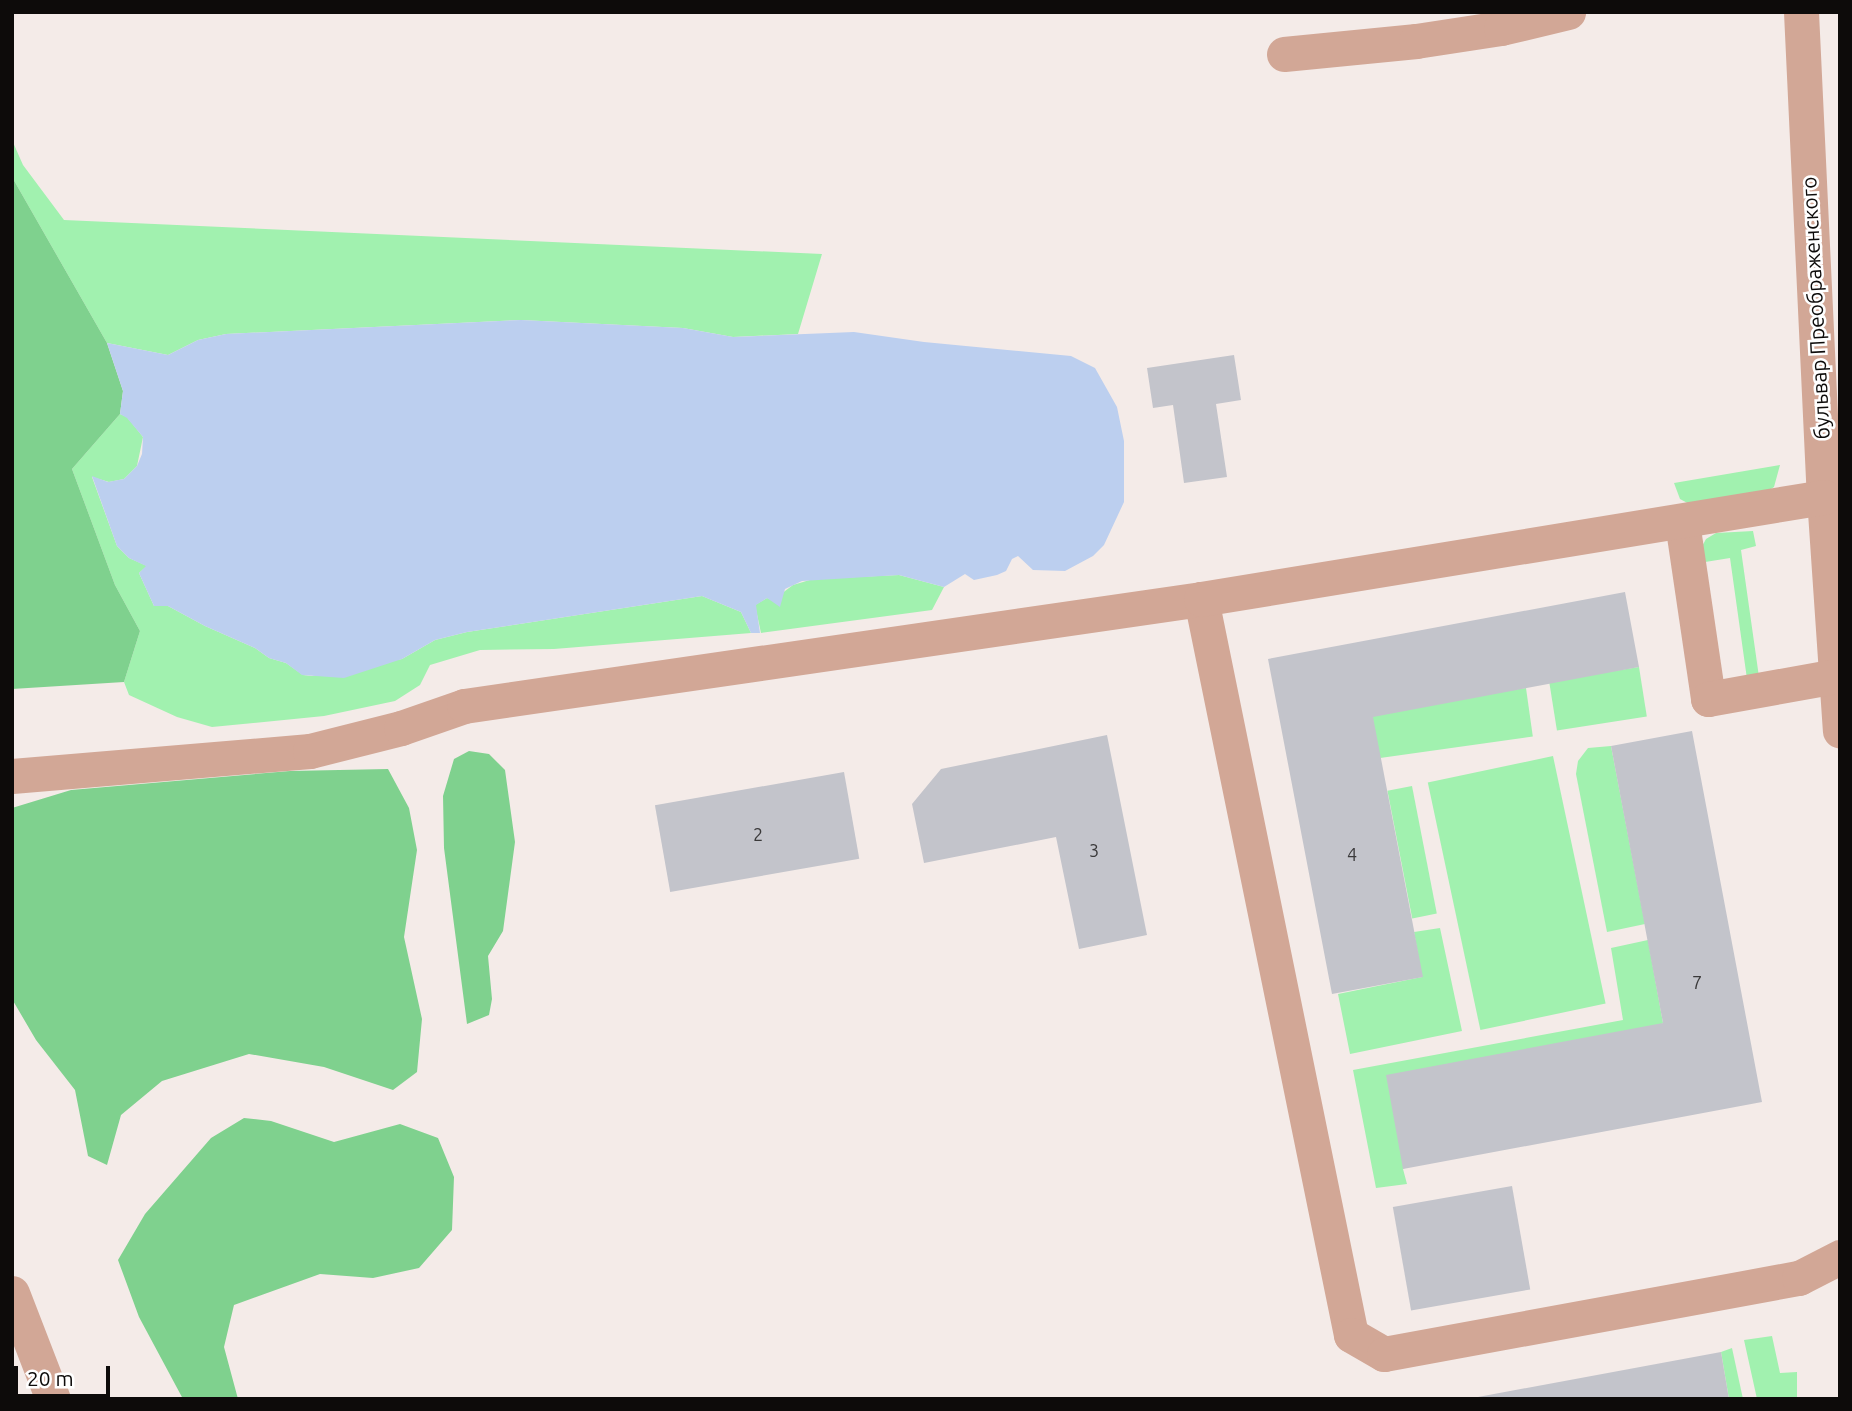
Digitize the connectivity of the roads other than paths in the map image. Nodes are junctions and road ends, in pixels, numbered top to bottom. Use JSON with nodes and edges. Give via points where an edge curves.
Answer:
{"nodes":[{"id":1,"x":1569,"y":12,"type":"edge"},
{"id":2,"x":1801,"y":12,"type":"edge"},
{"id":3,"x":1284,"y":54,"type":"dead end"},
{"id":4,"x":1829,"y":365,"type":"edge"},
{"id":5,"x":1824,"y":497,"type":"junction"},
{"id":6,"x":1682,"y":522,"type":"junction"},
{"id":7,"x":1201,"y":599,"type":"junction"},
{"id":8,"x":1836,"y":676,"type":"junction"},
{"id":9,"x":1840,"y":730,"type":"edge"},
{"id":10,"x":12,"y":776,"type":"edge"},
{"id":11,"x":1840,"y":1257,"type":"edge"},
{"id":12,"x":12,"y":1293,"type":"edge"},
{"id":13,"x":53,"y":1399,"type":"edge"}],
"edges":[{"from":1,"to":3,"type":"street","via":[[1416,41]]},
{"from":2,"to":4,"type":"street","name":"бульвар Преображенского"},
{"from":4,"to":5,"type":"street","name":"бульвар Преображенского"},
{"from":5,"to":6,"type":"street"},
{"from":5,"to":8,"type":"street","name":"бульвар Преображенского"},
{"from":6,"to":7,"type":"street"},
{"from":6,"to":8,"type":"street","via":[[1708,699]]},
{"from":7,"to":10,"type":"street","via":[[464,706],[310,751]]},
{"from":7,"to":11,"type":"street","via":[[1351,1335],[1384,1354],[1799,1278]]},
{"from":8,"to":9,"type":"street","name":"бульвар Преображенского"},
{"from":12,"to":13,"type":"street"}]}
